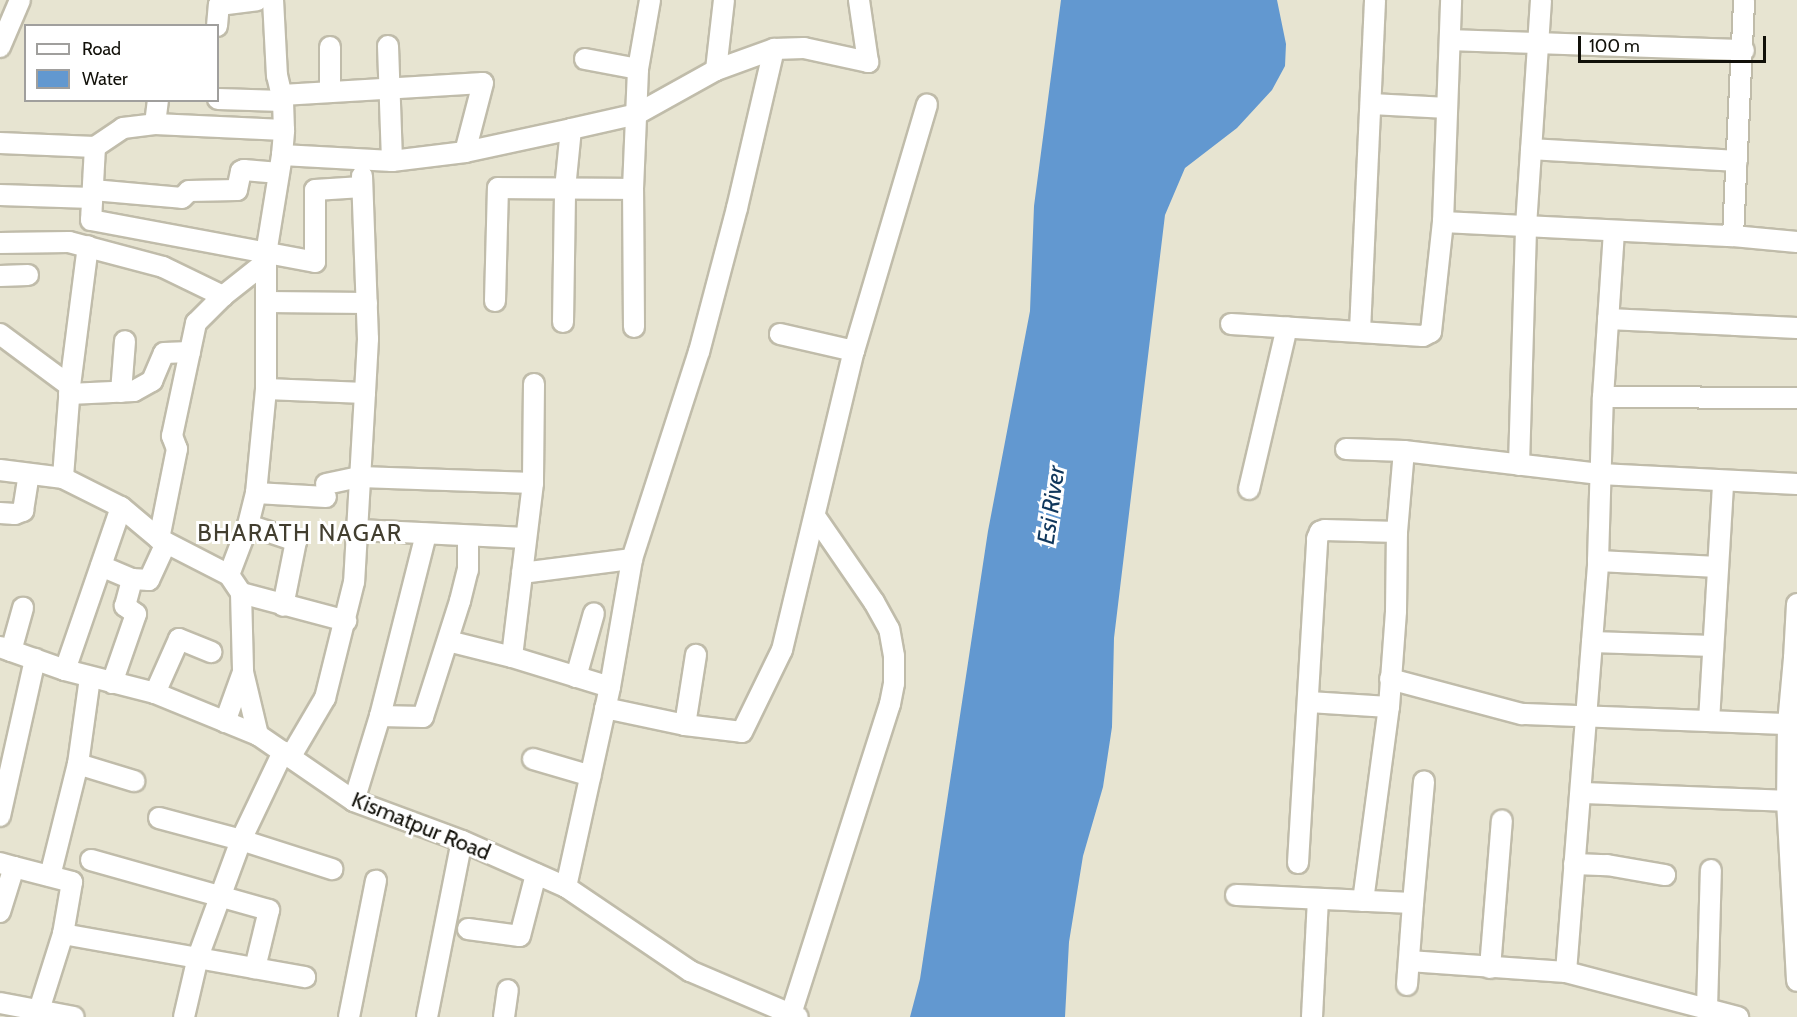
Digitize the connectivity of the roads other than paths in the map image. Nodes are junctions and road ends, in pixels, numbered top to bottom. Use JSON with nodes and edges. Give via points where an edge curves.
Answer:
{"nodes":[{"id":1,"x":20,"y":0,"type":"edge"},
{"id":2,"x":256,"y":0,"type":"edge"},
{"id":3,"x":273,"y":0,"type":"edge"},
{"id":4,"x":650,"y":0,"type":"edge"},
{"id":5,"x":724,"y":0,"type":"edge"},
{"id":6,"x":859,"y":0,"type":"edge"},
{"id":7,"x":1376,"y":0,"type":"edge"},
{"id":8,"x":1451,"y":0,"type":"edge"},
{"id":9,"x":1541,"y":0,"type":"edge"},
{"id":10,"x":1744,"y":0,"type":"edge"},
{"id":11,"x":217,"y":24,"type":"edge"},
{"id":12,"x":1450,"y":40,"type":"junction"},
{"id":13,"x":1538,"y":43,"type":"junction"},
{"id":14,"x":388,"y":46,"type":"dead end"},
{"id":15,"x":0,"y":47,"type":"edge"},
{"id":16,"x":330,"y":47,"type":"dead end"},
{"id":17,"x":774,"y":49,"type":"junction"},
{"id":18,"x":1744,"y":50,"type":"junction"},
{"id":19,"x":585,"y":59,"type":"dead end"},
{"id":20,"x":638,"y":69,"type":"junction"},
{"id":21,"x":716,"y":70,"type":"junction"},
{"id":22,"x":389,"y":89,"type":"junction"},
{"id":23,"x":330,"y":92,"type":"junction"},
{"id":24,"x":283,"y":98,"type":"junction"},
{"id":25,"x":219,"y":99,"type":"edge"},
{"id":26,"x":158,"y":102,"type":"edge"},
{"id":27,"x":1372,"y":104,"type":"junction"},
{"id":28,"x":927,"y":105,"type":"dead end"},
{"id":29,"x":1447,"y":108,"type":"junction"},
{"id":30,"x":637,"y":114,"type":"junction"},
{"id":31,"x":155,"y":124,"type":"junction"},
{"id":32,"x":571,"y":129,"type":"junction"},
{"id":33,"x":284,"y":130,"type":"junction"},
{"id":34,"x":0,"y":142,"type":"edge"},
{"id":35,"x":95,"y":147,"type":"junction"},
{"id":36,"x":1531,"y":148,"type":"junction"},
{"id":37,"x":465,"y":152,"type":"junction"},
{"id":38,"x":361,"y":159,"type":"junction"},
{"id":39,"x":392,"y":161,"type":"junction"},
{"id":40,"x":1737,"y":161,"type":"junction"},
{"id":41,"x":281,"y":164,"type":"junction"},
{"id":42,"x":362,"y":187,"type":"junction"},
{"id":43,"x":566,"y":189,"type":"junction"},
{"id":44,"x":633,"y":189,"type":"junction"},
{"id":45,"x":92,"y":194,"type":"junction"},
{"id":46,"x":0,"y":195,"type":"edge"},
{"id":47,"x":1443,"y":222,"type":"junction"},
{"id":48,"x":113,"y":224,"type":"junction"},
{"id":49,"x":1526,"y":226,"type":"junction"},
{"id":50,"x":1614,"y":232,"type":"junction"},
{"id":51,"x":1733,"y":236,"type":"junction"},
{"id":52,"x":1797,"y":242,"type":"edge"},
{"id":53,"x":0,"y":243,"type":"edge"},
{"id":54,"x":88,"y":246,"type":"junction"},
{"id":55,"x":108,"y":251,"type":"junction"},
{"id":56,"x":266,"y":258,"type":"junction"},
{"id":57,"x":28,"y":275,"type":"dead end"},
{"id":58,"x":0,"y":276,"type":"edge"},
{"id":59,"x":223,"y":296,"type":"junction"},
{"id":60,"x":495,"y":301,"type":"dead end"},
{"id":61,"x":267,"y":302,"type":"junction"},
{"id":62,"x":367,"y":303,"type":"junction"},
{"id":63,"x":1608,"y":319,"type":"junction"},
{"id":64,"x":563,"y":322,"type":"dead end"},
{"id":65,"x":1231,"y":324,"type":"dead end"},
{"id":66,"x":634,"y":327,"type":"dead end"},
{"id":67,"x":1287,"y":327,"type":"junction"},
{"id":68,"x":1797,"y":328,"type":"edge"},
{"id":69,"x":1360,"y":331,"type":"junction"},
{"id":70,"x":0,"y":334,"type":"edge"},
{"id":71,"x":780,"y":334,"type":"dead end"},
{"id":72,"x":125,"y":341,"type":"dead end"},
{"id":73,"x":854,"y":351,"type":"junction"},
{"id":74,"x":190,"y":352,"type":"junction"},
{"id":75,"x":534,"y":384,"type":"dead end"},
{"id":76,"x":266,"y":389,"type":"junction"},
{"id":77,"x":70,"y":390,"type":"junction"},
{"id":78,"x":121,"y":392,"type":"junction"},
{"id":79,"x":365,"y":393,"type":"junction"},
{"id":80,"x":1603,"y":397,"type":"junction"},
{"id":81,"x":1797,"y":398,"type":"edge"},
{"id":82,"x":1346,"y":449,"type":"dead end"},
{"id":83,"x":1404,"y":451,"type":"junction"},
{"id":84,"x":1519,"y":465,"type":"junction"},
{"id":85,"x":0,"y":470,"type":"edge"},
{"id":86,"x":29,"y":474,"type":"junction"},
{"id":87,"x":1600,"y":474,"type":"junction"},
{"id":88,"x":360,"y":477,"type":"junction"},
{"id":89,"x":63,"y":478,"type":"junction"},
{"id":90,"x":1723,"y":482,"type":"junction"},
{"id":91,"x":533,"y":483,"type":"junction"},
{"id":92,"x":1797,"y":484,"type":"edge"},
{"id":93,"x":1250,"y":489,"type":"dead end"},
{"id":94,"x":256,"y":493,"type":"junction"},
{"id":95,"x":121,"y":507,"type":"junction"},
{"id":96,"x":0,"y":513,"type":"edge"},
{"id":97,"x":815,"y":516,"type":"junction"},
{"id":98,"x":248,"y":525,"type":"junction"},
{"id":99,"x":358,"y":530,"type":"junction"},
{"id":100,"x":1397,"y":532,"type":"junction"},
{"id":101,"x":426,"y":534,"type":"junction"},
{"id":102,"x":468,"y":537,"type":"junction"},
{"id":103,"x":526,"y":538,"type":"junction"},
{"id":104,"x":162,"y":541,"type":"junction"},
{"id":105,"x":632,"y":559,"type":"junction"},
{"id":106,"x":1598,"y":561,"type":"junction"},
{"id":107,"x":101,"y":566,"type":"junction"},
{"id":108,"x":1718,"y":567,"type":"junction"},
{"id":109,"x":522,"y":573,"type":"junction"},
{"id":110,"x":229,"y":575,"type":"junction"},
{"id":111,"x":132,"y":579,"type":"junction"},
{"id":112,"x":240,"y":593,"type":"junction"},
{"id":113,"x":1797,"y":604,"type":"edge"},
{"id":114,"x":283,"y":606,"type":"junction"},
{"id":115,"x":23,"y":608,"type":"dead end"},
{"id":116,"x":594,"y":613,"type":"dead end"},
{"id":117,"x":346,"y":621,"type":"junction"},
{"id":118,"x":448,"y":641,"type":"junction"},
{"id":119,"x":1592,"y":642,"type":"junction"},
{"id":120,"x":1713,"y":646,"type":"junction"},
{"id":121,"x":5,"y":649,"type":"edge"},
{"id":122,"x":212,"y":652,"type":"dead end"},
{"id":123,"x":696,"y":655,"type":"dead end"},
{"id":124,"x":512,"y":657,"type":"junction"},
{"id":125,"x":1796,"y":658,"type":"edge"},
{"id":126,"x":36,"y":659,"type":"junction"},
{"id":127,"x":65,"y":670,"type":"junction"},
{"id":128,"x":243,"y":672,"type":"junction"},
{"id":129,"x":576,"y":677,"type":"junction"},
{"id":130,"x":90,"y":678,"type":"junction"},
{"id":131,"x":1390,"y":679,"type":"junction"},
{"id":132,"x":112,"y":683,"type":"junction"},
{"id":133,"x":610,"y":687,"type":"junction"},
{"id":134,"x":155,"y":693,"type":"junction"},
{"id":135,"x":1309,"y":702,"type":"junction"},
{"id":136,"x":1389,"y":707,"type":"junction"},
{"id":137,"x":605,"y":708,"type":"junction"},
{"id":138,"x":380,"y":716,"type":"junction"},
{"id":139,"x":1588,"y":716,"type":"junction"},
{"id":140,"x":1709,"y":721,"type":"junction"},
{"id":141,"x":225,"y":722,"type":"junction"},
{"id":142,"x":685,"y":725,"type":"junction"},
{"id":143,"x":1793,"y":725,"type":"edge"},
{"id":144,"x":258,"y":735,"type":"junction"},
{"id":145,"x":287,"y":754,"type":"junction"},
{"id":146,"x":533,"y":759,"type":"dead end"},
{"id":147,"x":78,"y":764,"type":"junction"},
{"id":148,"x":591,"y":776,"type":"junction"},
{"id":149,"x":134,"y":781,"type":"dead end"},
{"id":150,"x":1424,"y":782,"type":"dead end"},
{"id":151,"x":1581,"y":794,"type":"junction"},
{"id":152,"x":354,"y":801,"type":"junction"},
{"id":153,"x":1787,"y":801,"type":"junction"},
{"id":154,"x":0,"y":816,"type":"edge"},
{"id":155,"x":159,"y":818,"type":"dead end"},
{"id":156,"x":1502,"y":820,"type":"dead end"},
{"id":157,"x":241,"y":840,"type":"junction"},
{"id":158,"x":462,"y":842,"type":"junction"},
{"id":159,"x":91,"y":860,"type":"dead end"},
{"id":160,"x":1298,"y":863,"type":"dead end"},
{"id":161,"x":1574,"y":864,"type":"junction"},
{"id":162,"x":7,"y":865,"type":"edge"},
{"id":163,"x":332,"y":869,"type":"dead end"},
{"id":164,"x":1711,"y":870,"type":"dead end"},
{"id":165,"x":536,"y":874,"type":"junction"},
{"id":166,"x":1665,"y":875,"type":"dead end"},
{"id":167,"x":50,"y":876,"type":"junction"},
{"id":168,"x":376,"y":881,"type":"dead end"},
{"id":169,"x":566,"y":887,"type":"junction"},
{"id":170,"x":221,"y":895,"type":"junction"},
{"id":171,"x":1236,"y":895,"type":"dead end"},
{"id":172,"x":1318,"y":899,"type":"junction"},
{"id":173,"x":1363,"y":901,"type":"junction"},
{"id":174,"x":1413,"y":903,"type":"junction"},
{"id":175,"x":0,"y":912,"type":"edge"},
{"id":176,"x":468,"y":929,"type":"dead end"},
{"id":177,"x":63,"y":934,"type":"junction"},
{"id":178,"x":198,"y":957,"type":"junction"},
{"id":179,"x":1409,"y":961,"type":"junction"},
{"id":180,"x":255,"y":968,"type":"junction"},
{"id":181,"x":1491,"y":968,"type":"junction"},
{"id":182,"x":1566,"y":972,"type":"junction"},
{"id":183,"x":305,"y":977,"type":"dead end"},
{"id":184,"x":1797,"y":981,"type":"edge"},
{"id":185,"x":1407,"y":985,"type":"dead end"},
{"id":186,"x":508,"y":990,"type":"dead end"},
{"id":187,"x":8,"y":1008,"type":"edge"},
{"id":188,"x":1707,"y":1009,"type":"junction"},
{"id":189,"x":39,"y":1010,"type":"junction"},
{"id":190,"x":795,"y":1015,"type":"edge"},
{"id":191,"x":74,"y":1017,"type":"edge"},
{"id":192,"x":184,"y":1017,"type":"edge"},
{"id":193,"x":349,"y":1017,"type":"edge"},
{"id":194,"x":427,"y":1017,"type":"edge"},
{"id":195,"x":504,"y":1017,"type":"edge"},
{"id":196,"x":1312,"y":1017,"type":"edge"},
{"id":197,"x":1738,"y":1017,"type":"edge"}],
"edges":[{"from":1,"to":15,"type":"street"},
{"from":2,"to":11,"type":"street","via":[[219,5]]},
{"from":3,"to":24,"type":"street","via":[[277,76]]},
{"from":4,"to":20,"type":"street"},
{"from":5,"to":21,"type":"street"},
{"from":6,"to":17,"type":"street","via":[[868,62],[804,48]]},
{"from":7,"to":27,"type":"street"},
{"from":8,"to":12,"type":"street"},
{"from":9,"to":13,"type":"street"},
{"from":10,"to":18,"type":"street"},
{"from":12,"to":13,"type":"street"},
{"from":12,"to":29,"type":"street"},
{"from":13,"to":18,"type":"street"},
{"from":13,"to":36,"type":"street"},
{"from":14,"to":22,"type":"street"},
{"from":16,"to":23,"type":"street"},
{"from":17,"to":21,"type":"street"},
{"from":17,"to":105,"type":"street","via":[[699,352]]},
{"from":18,"to":40,"type":"street"},
{"from":19,"to":20,"type":"street"},
{"from":20,"to":30,"type":"street"},
{"from":21,"to":30,"type":"street"},
{"from":22,"to":23,"type":"street"},
{"from":22,"to":37,"type":"street","via":[[483,84]]},
{"from":22,"to":39,"type":"street"},
{"from":23,"to":24,"type":"street"},
{"from":24,"to":25,"type":"street"},
{"from":24,"to":33,"type":"street"},
{"from":26,"to":31,"type":"street"},
{"from":27,"to":29,"type":"street"},
{"from":27,"to":69,"type":"street"},
{"from":28,"to":73,"type":"street"},
{"from":29,"to":47,"type":"street"},
{"from":30,"to":32,"type":"street"},
{"from":30,"to":44,"type":"street"},
{"from":31,"to":33,"type":"street"},
{"from":31,"to":35,"type":"street","via":[[123,128]]},
{"from":32,"to":37,"type":"street"},
{"from":32,"to":43,"type":"street"},
{"from":33,"to":41,"type":"street"},
{"from":34,"to":35,"type":"street"},
{"from":35,"to":45,"type":"street"},
{"from":36,"to":40,"type":"street"},
{"from":36,"to":49,"type":"street"},
{"from":37,"to":39,"type":"street"},
{"from":38,"to":39,"type":"street"},
{"from":38,"to":41,"type":"street"},
{"from":38,"to":42,"type":"street"},
{"from":40,"to":51,"type":"street"},
{"from":41,"to":45,"type":"street","via":[[241,171],[237,190],[189,191],[182,198]]},
{"from":41,"to":56,"type":"street"},
{"from":42,"to":56,"type":"street","via":[[315,190],[315,262]]},
{"from":42,"to":62,"type":"street"},
{"from":43,"to":44,"type":"street"},
{"from":43,"to":60,"type":"street","via":[[499,180]]},
{"from":43,"to":64,"type":"street"},
{"from":44,"to":66,"type":"street"},
{"from":45,"to":46,"type":"street"},
{"from":45,"to":48,"type":"street","via":[[91,220]]},
{"from":47,"to":49,"type":"street"},
{"from":47,"to":69,"type":"street","via":[[1431,332],[1423,336]]},
{"from":48,"to":55,"type":"street"},
{"from":48,"to":56,"type":"street"},
{"from":49,"to":50,"type":"street"},
{"from":49,"to":84,"type":"street"},
{"from":50,"to":51,"type":"street"},
{"from":50,"to":63,"type":"street"},
{"from":51,"to":52,"type":"street"},
{"from":53,"to":54,"type":"street","via":[[69,242]]},
{"from":54,"to":55,"type":"street"},
{"from":54,"to":77,"type":"street"},
{"from":55,"to":59,"type":"street","via":[[163,267]]},
{"from":56,"to":59,"type":"street"},
{"from":56,"to":61,"type":"street"},
{"from":57,"to":58,"type":"street"},
{"from":59,"to":74,"type":"street","via":[[196,323]]},
{"from":61,"to":62,"type":"street"},
{"from":61,"to":76,"type":"street"},
{"from":62,"to":79,"type":"street"},
{"from":63,"to":68,"type":"street"},
{"from":63,"to":80,"type":"street"},
{"from":65,"to":67,"type":"street"},
{"from":67,"to":69,"type":"street"},
{"from":67,"to":93,"type":"street"},
{"from":70,"to":77,"type":"street"},
{"from":71,"to":73,"type":"street"},
{"from":72,"to":78,"type":"street"},
{"from":73,"to":97,"type":"street"},
{"from":74,"to":78,"type":"street","via":[[164,353],[152,381],[134,391]]},
{"from":74,"to":104,"type":"street","via":[[172,436],[177,448]]},
{"from":75,"to":91,"type":"street"},
{"from":76,"to":79,"type":"street"},
{"from":76,"to":94,"type":"street"},
{"from":77,"to":78,"type":"street"},
{"from":77,"to":89,"type":"street"},
{"from":79,"to":88,"type":"street"},
{"from":80,"to":81,"type":"street"},
{"from":80,"to":87,"type":"street"},
{"from":82,"to":83,"type":"street"},
{"from":83,"to":84,"type":"street"},
{"from":83,"to":100,"type":"street"},
{"from":84,"to":87,"type":"street"},
{"from":85,"to":86,"type":"street"},
{"from":86,"to":89,"type":"street"},
{"from":86,"to":96,"type":"street","via":[[22,511]]},
{"from":87,"to":90,"type":"street"},
{"from":87,"to":106,"type":"street"},
{"from":88,"to":91,"type":"street"},
{"from":88,"to":94,"type":"street","via":[[326,491]]},
{"from":88,"to":99,"type":"street"},
{"from":89,"to":95,"type":"street"},
{"from":90,"to":92,"type":"street"},
{"from":90,"to":108,"type":"street"},
{"from":91,"to":103,"type":"street"},
{"from":94,"to":98,"type":"street"},
{"from":95,"to":104,"type":"street"},
{"from":95,"to":107,"type":"street"},
{"from":97,"to":142,"type":"street","via":[[782,650],[742,732]]},
{"from":97,"to":190,"type":"street","via":[[889,629],[894,683]]},
{"from":98,"to":110,"type":"street"},
{"from":98,"to":114,"type":"street","via":[[296,541]]},
{"from":99,"to":101,"type":"street"},
{"from":99,"to":117,"type":"street"},
{"from":100,"to":131,"type":"street"},
{"from":100,"to":135,"type":"street","via":[[1320,532]]},
{"from":101,"to":102,"type":"street"},
{"from":101,"to":138,"type":"street"},
{"from":102,"to":103,"type":"street"},
{"from":102,"to":118,"type":"street","via":[[468,570]]},
{"from":103,"to":109,"type":"street"},
{"from":104,"to":110,"type":"street"},
{"from":104,"to":111,"type":"street","via":[[149,580]]},
{"from":105,"to":109,"type":"street"},
{"from":105,"to":133,"type":"street"},
{"from":106,"to":108,"type":"street"},
{"from":106,"to":119,"type":"street"},
{"from":107,"to":111,"type":"street"},
{"from":107,"to":127,"type":"street"},
{"from":108,"to":120,"type":"street"},
{"from":109,"to":124,"type":"street"},
{"from":110,"to":112,"type":"street"},
{"from":111,"to":132,"type":"street","via":[[125,606],[136,614]]},
{"from":112,"to":114,"type":"street"},
{"from":112,"to":128,"type":"street"},
{"from":113,"to":125,"type":"street"},
{"from":114,"to":117,"type":"street"},
{"from":115,"to":121,"type":"street"},
{"from":116,"to":129,"type":"street"},
{"from":117,"to":145,"type":"street","via":[[325,698]]},
{"from":118,"to":124,"type":"street"},
{"from":118,"to":138,"type":"street","via":[[423,717]]},
{"from":119,"to":120,"type":"street"},
{"from":119,"to":139,"type":"street"},
{"from":120,"to":140,"type":"street"},
{"from":121,"to":126,"type":"street","name":"Kismatpur Road"},
{"from":122,"to":134,"type":"street","via":[[179,639]]},
{"from":123,"to":142,"type":"street"},
{"from":124,"to":129,"type":"street"},
{"from":125,"to":143,"type":"street"},
{"from":126,"to":127,"type":"street","name":"Kismatpur Road"},
{"from":126,"to":154,"type":"street"},
{"from":127,"to":130,"type":"street","name":"Kismatpur Road"},
{"from":128,"to":141,"type":"street"},
{"from":128,"to":144,"type":"street"},
{"from":129,"to":133,"type":"street"},
{"from":130,"to":132,"type":"street","name":"Kismatpur Road"},
{"from":130,"to":147,"type":"street"},
{"from":131,"to":136,"type":"street"},
{"from":131,"to":139,"type":"street","via":[[1522,714]]},
{"from":132,"to":134,"type":"street","name":"Kismatpur Road"},
{"from":133,"to":137,"type":"street"},
{"from":134,"to":141,"type":"street","name":"Kismatpur Road"},
{"from":135,"to":136,"type":"street"},
{"from":135,"to":160,"type":"street"},
{"from":136,"to":173,"type":"street"},
{"from":137,"to":142,"type":"street"},
{"from":137,"to":148,"type":"street"},
{"from":138,"to":152,"type":"street"},
{"from":139,"to":140,"type":"street"},
{"from":139,"to":151,"type":"street"},
{"from":140,"to":143,"type":"street"},
{"from":141,"to":144,"type":"street","name":"Kismatpur Road"},
{"from":143,"to":153,"type":"street"},
{"from":144,"to":145,"type":"street","name":"Kismatpur Road"},
{"from":145,"to":152,"type":"street","name":"Kismatpur Road"},
{"from":145,"to":157,"type":"street"},
{"from":146,"to":148,"type":"street"},
{"from":147,"to":149,"type":"street"},
{"from":147,"to":167,"type":"street"},
{"from":148,"to":169,"type":"street"},
{"from":150,"to":174,"type":"street"},
{"from":151,"to":153,"type":"street"},
{"from":151,"to":161,"type":"street"},
{"from":152,"to":158,"type":"street","name":"Kismatpur Road"},
{"from":153,"to":184,"type":"street"},
{"from":155,"to":157,"type":"street"},
{"from":156,"to":181,"type":"street"},
{"from":157,"to":163,"type":"street"},
{"from":157,"to":170,"type":"street"},
{"from":158,"to":165,"type":"street","name":"Kismatpur Road"},
{"from":158,"to":194,"type":"street"},
{"from":159,"to":170,"type":"street"},
{"from":161,"to":166,"type":"street"},
{"from":161,"to":182,"type":"street"},
{"from":162,"to":167,"type":"street"},
{"from":162,"to":175,"type":"street"},
{"from":164,"to":188,"type":"street"},
{"from":165,"to":169,"type":"street","name":"Kismatpur Road"},
{"from":165,"to":176,"type":"street","via":[[520,936]]},
{"from":167,"to":177,"type":"street","via":[[72,882]]},
{"from":168,"to":193,"type":"street"},
{"from":169,"to":190,"type":"street","name":"Kismatpur Road","via":[[690,971]]},
{"from":170,"to":178,"type":"street"},
{"from":170,"to":180,"type":"street","via":[[269,910]]},
{"from":171,"to":172,"type":"street"},
{"from":172,"to":173,"type":"street"},
{"from":172,"to":196,"type":"street"},
{"from":173,"to":174,"type":"street"},
{"from":174,"to":179,"type":"street"},
{"from":177,"to":178,"type":"street"},
{"from":177,"to":189,"type":"street"},
{"from":178,"to":180,"type":"street"},
{"from":178,"to":192,"type":"street"},
{"from":179,"to":181,"type":"street"},
{"from":179,"to":185,"type":"street"},
{"from":180,"to":183,"type":"street"},
{"from":181,"to":182,"type":"street"},
{"from":182,"to":188,"type":"street"},
{"from":186,"to":195,"type":"street"},
{"from":187,"to":189,"type":"street"},
{"from":188,"to":197,"type":"street"},
{"from":189,"to":191,"type":"street"}]}
